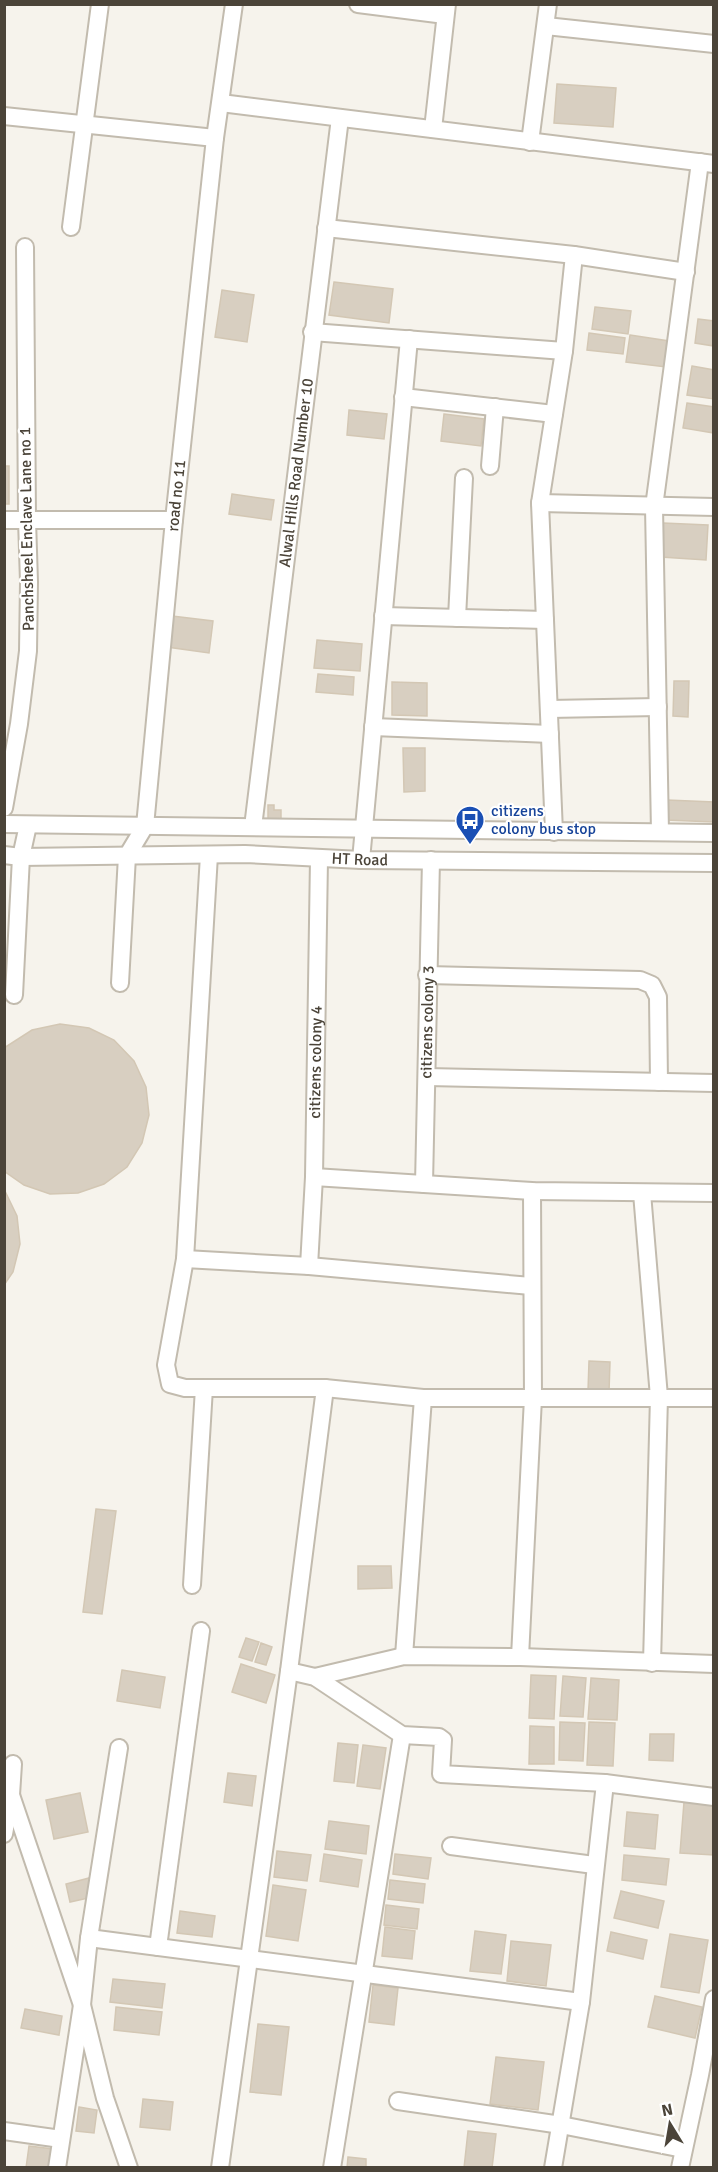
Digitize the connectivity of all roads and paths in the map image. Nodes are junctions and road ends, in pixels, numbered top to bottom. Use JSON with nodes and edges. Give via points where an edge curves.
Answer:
{"nodes":[{"id":1,"x":100,"y":4,"type":"edge"},
{"id":2,"x":234,"y":4,"type":"edge"},
{"id":3,"x":358,"y":4,"type":"edge"},
{"id":4,"x":549,"y":4,"type":"edge"},
{"id":5,"x":446,"y":10,"type":"edge"},
{"id":6,"x":546,"y":26,"type":"junction"},
{"id":7,"x":714,"y":44,"type":"edge"},
{"id":8,"x":221,"y":103,"type":"junction"},
{"id":9,"x":4,"y":116,"type":"edge"},
{"id":10,"x":340,"y":118,"type":"junction"},
{"id":11,"x":84,"y":125,"type":"junction"},
{"id":12,"x":433,"y":129,"type":"junction"},
{"id":13,"x":216,"y":138,"type":"junction"},
{"id":14,"x":530,"y":142,"type":"junction"},
{"id":15,"x":707,"y":163,"type":"edge"},
{"id":16,"x":71,"y":227,"type":"dead end"},
{"id":17,"x":326,"y":228,"type":"junction"},
{"id":18,"x":25,"y":247,"type":"dead end"},
{"id":19,"x":574,"y":255,"type":"junction"},
{"id":20,"x":686,"y":272,"type":"junction"},
{"id":21,"x":312,"y":332,"type":"junction"},
{"id":22,"x":409,"y":339,"type":"junction"},
{"id":23,"x":564,"y":351,"type":"junction"},
{"id":24,"x":403,"y":397,"type":"junction"},
{"id":25,"x":495,"y":407,"type":"junction"},
{"id":26,"x":554,"y":414,"type":"junction"},
{"id":27,"x":490,"y":466,"type":"dead end"},
{"id":28,"x":464,"y":478,"type":"dead end"},
{"id":29,"x":540,"y":503,"type":"junction"},
{"id":30,"x":654,"y":507,"type":"junction"},
{"id":31,"x":714,"y":507,"type":"edge"},
{"id":32,"x":4,"y":520,"type":"edge"},
{"id":33,"x":27,"y":520,"type":"junction"},
{"id":34,"x":174,"y":520,"type":"junction"},
{"id":35,"x":383,"y":616,"type":"junction"},
{"id":36,"x":457,"y":618,"type":"junction"},
{"id":37,"x":545,"y":620,"type":"junction"},
{"id":38,"x":658,"y":707,"type":"junction"},
{"id":39,"x":549,"y":710,"type":"junction"},
{"id":40,"x":373,"y":727,"type":"junction"},
{"id":41,"x":550,"y":734,"type":"junction"},
{"id":42,"x":4,"y":808,"type":"edge"},
{"id":43,"x":4,"y":824,"type":"edge"},
{"id":44,"x":28,"y":825,"type":"junction"},
{"id":45,"x":145,"y":826,"type":"junction"},
{"id":46,"x":253,"y":827,"type":"junction"},
{"id":47,"x":363,"y":829,"type":"junction"},
{"id":48,"x":554,"y":832,"type":"junction"},
{"id":49,"x":660,"y":832,"type":"junction"},
{"id":50,"x":714,"y":833,"type":"edge"},
{"id":51,"x":209,"y":855,"type":"junction"},
{"id":52,"x":13,"y":856,"type":"edge"},
{"id":53,"x":127,"y":856,"type":"junction"},
{"id":54,"x":319,"y":859,"type":"junction"},
{"id":55,"x":361,"y":860,"type":"junction"},
{"id":56,"x":431,"y":860,"type":"junction"},
{"id":57,"x":714,"y":863,"type":"edge"},
{"id":58,"x":427,"y":975,"type":"junction"},
{"id":59,"x":120,"y":983,"type":"dead end"},
{"id":60,"x":14,"y":995,"type":"dead end"},
{"id":61,"x":428,"y":1077,"type":"junction"},
{"id":62,"x":659,"y":1082,"type":"junction"},
{"id":63,"x":714,"y":1083,"type":"edge"},
{"id":64,"x":314,"y":1177,"type":"junction"},
{"id":65,"x":424,"y":1184,"type":"junction"},
{"id":66,"x":532,"y":1191,"type":"junction"},
{"id":67,"x":642,"y":1193,"type":"junction"},
{"id":68,"x":714,"y":1193,"type":"edge"},
{"id":69,"x":185,"y":1259,"type":"junction"},
{"id":70,"x":309,"y":1266,"type":"junction"},
{"id":71,"x":531,"y":1286,"type":"junction"},
{"id":72,"x":204,"y":1388,"type":"junction"},
{"id":73,"x":325,"y":1388,"type":"junction"},
{"id":74,"x":659,"y":1397,"type":"junction"},
{"id":75,"x":423,"y":1398,"type":"junction"},
{"id":76,"x":533,"y":1398,"type":"junction"},
{"id":77,"x":714,"y":1398,"type":"edge"},
{"id":78,"x":192,"y":1585,"type":"dead end"},
{"id":79,"x":201,"y":1631,"type":"dead end"},
{"id":80,"x":404,"y":1656,"type":"junction"},
{"id":81,"x":520,"y":1657,"type":"junction"},
{"id":82,"x":652,"y":1663,"type":"junction"},
{"id":83,"x":714,"y":1664,"type":"edge"},
{"id":84,"x":289,"y":1671,"type":"junction"},
{"id":85,"x":315,"y":1677,"type":"junction"},
{"id":86,"x":402,"y":1735,"type":"junction"},
{"id":87,"x":119,"y":1748,"type":"dead end"},
{"id":88,"x":13,"y":1764,"type":"dead end"},
{"id":89,"x":604,"y":1783,"type":"junction"},
{"id":90,"x":11,"y":1795,"type":"junction"},
{"id":91,"x":714,"y":1797,"type":"edge"},
{"id":92,"x":4,"y":1834,"type":"edge"},
{"id":93,"x":451,"y":1846,"type":"dead end"},
{"id":94,"x":594,"y":1865,"type":"junction"},
{"id":95,"x":89,"y":1938,"type":"junction"},
{"id":96,"x":158,"y":1947,"type":"junction"},
{"id":97,"x":248,"y":1959,"type":"junction"},
{"id":98,"x":363,"y":1973,"type":"junction"},
{"id":99,"x":714,"y":1999,"type":"edge"},
{"id":100,"x":581,"y":2002,"type":"junction"},
{"id":101,"x":82,"y":2005,"type":"junction"},
{"id":102,"x":707,"y":2076,"type":"edge"},
{"id":103,"x":398,"y":2101,"type":"dead end"},
{"id":104,"x":561,"y":2125,"type":"junction"},
{"id":105,"x":4,"y":2131,"type":"edge"},
{"id":106,"x":61,"y":2139,"type":"junction"},
{"id":107,"x":683,"y":2149,"type":"junction"},
{"id":108,"x":57,"y":2168,"type":"edge"},
{"id":109,"x":129,"y":2168,"type":"edge"},
{"id":110,"x":220,"y":2168,"type":"edge"},
{"id":111,"x":332,"y":2168,"type":"edge"},
{"id":112,"x":553,"y":2168,"type":"edge"},
{"id":113,"x":680,"y":2168,"type":"edge"}],
"edges":[{"from":1,"to":11,"type":"street"},
{"from":2,"to":8,"type":"street","name":"road no 11"},
{"from":3,"to":5,"type":"street"},
{"from":4,"to":6,"type":"street"},
{"from":5,"to":12,"type":"street"},
{"from":6,"to":7,"type":"street"},
{"from":6,"to":14,"type":"street"},
{"from":8,"to":10,"type":"street"},
{"from":8,"to":13,"type":"street","name":"road no 11"},
{"from":9,"to":11,"type":"street"},
{"from":10,"to":12,"type":"street"},
{"from":10,"to":17,"type":"street","name":"Alwal Hills Road Number 10"},
{"from":11,"to":13,"type":"street"},
{"from":11,"to":16,"type":"street"},
{"from":12,"to":14,"type":"street"},
{"from":13,"to":34,"type":"street","name":"road no 11"},
{"from":14,"to":15,"type":"street"},
{"from":15,"to":20,"type":"street"},
{"from":17,"to":19,"type":"street"},
{"from":17,"to":21,"type":"street","name":"Alwal Hills Road Number 10"},
{"from":18,"to":33,"type":"street","name":"Panchsheel Enclave Lane no 1"},
{"from":19,"to":20,"type":"street"},
{"from":19,"to":23,"type":"street"},
{"from":20,"to":30,"type":"street"},
{"from":21,"to":22,"type":"street"},
{"from":21,"to":46,"type":"street","name":"Alwal Hills Road Number 10"},
{"from":22,"to":23,"type":"street"},
{"from":22,"to":24,"type":"street"},
{"from":23,"to":26,"type":"street"},
{"from":24,"to":25,"type":"street"},
{"from":24,"to":35,"type":"street"},
{"from":25,"to":26,"type":"street"},
{"from":25,"to":27,"type":"street"},
{"from":26,"to":29,"type":"street"},
{"from":28,"to":36,"type":"street"},
{"from":29,"to":30,"type":"street"},
{"from":29,"to":37,"type":"street"},
{"from":30,"to":31,"type":"street"},
{"from":30,"to":38,"type":"street"},
{"from":32,"to":33,"type":"street"},
{"from":33,"to":34,"type":"street"},
{"from":33,"to":42,"type":"street","name":"Panchsheel Enclave Lane no 1","via":[[28,651]]},
{"from":34,"to":45,"type":"street","name":"road no 11"},
{"from":35,"to":36,"type":"street"},
{"from":35,"to":40,"type":"street"},
{"from":36,"to":37,"type":"street"},
{"from":37,"to":39,"type":"street"},
{"from":38,"to":39,"type":"street"},
{"from":38,"to":49,"type":"street"},
{"from":39,"to":41,"type":"street"},
{"from":40,"to":41,"type":"street"},
{"from":40,"to":47,"type":"street"},
{"from":41,"to":48,"type":"street"},
{"from":43,"to":44,"type":"street","name":"HT Road"},
{"from":44,"to":45,"type":"street","name":"HT Road"},
{"from":44,"to":52,"type":"street"},
{"from":45,"to":46,"type":"street","name":"HT Road"},
{"from":45,"to":53,"type":"street","name":"road no 11"},
{"from":46,"to":47,"type":"street","name":"HT Road"},
{"from":47,"to":48,"type":"street","name":"HT Road"},
{"from":47,"to":55,"type":"street"},
{"from":48,"to":49,"type":"street","name":"HT Road"},
{"from":49,"to":50,"type":"street","name":"HT Road"},
{"from":51,"to":53,"type":"street","name":"HT Road"},
{"from":51,"to":54,"type":"street","name":"HT Road"},
{"from":51,"to":69,"type":"street"},
{"from":52,"to":53,"type":"street","name":"HT Road"},
{"from":52,"to":60,"type":"street"},
{"from":53,"to":59,"type":"street","name":"road no 11"},
{"from":54,"to":55,"type":"street","name":"HT Road"},
{"from":54,"to":64,"type":"street","name":"citizens colony 4"},
{"from":55,"to":56,"type":"street","name":"HT Road"},
{"from":56,"to":57,"type":"street","name":"HT Road"},
{"from":56,"to":58,"type":"street","name":"citizens colony 3"},
{"from":58,"to":61,"type":"street","name":"citizens colony 3"},
{"from":58,"to":62,"type":"street","via":[[640,980],[652,985],[658,997]]},
{"from":61,"to":62,"type":"street"},
{"from":61,"to":65,"type":"street","name":"citizens colony 3"},
{"from":62,"to":63,"type":"street"},
{"from":64,"to":65,"type":"street"},
{"from":64,"to":70,"type":"street","name":"citizens colony 4"},
{"from":65,"to":66,"type":"street"},
{"from":66,"to":67,"type":"street"},
{"from":66,"to":71,"type":"street"},
{"from":67,"to":68,"type":"street"},
{"from":67,"to":74,"type":"street"},
{"from":69,"to":70,"type":"street"},
{"from":69,"to":72,"type":"street","via":[[166,1365],[170,1384]]},
{"from":70,"to":71,"type":"street"},
{"from":71,"to":76,"type":"street"},
{"from":72,"to":73,"type":"street"},
{"from":72,"to":78,"type":"street"},
{"from":73,"to":75,"type":"street"},
{"from":73,"to":84,"type":"street"},
{"from":74,"to":76,"type":"street"},
{"from":74,"to":77,"type":"street"},
{"from":74,"to":82,"type":"street"},
{"from":75,"to":76,"type":"street"},
{"from":75,"to":80,"type":"street"},
{"from":76,"to":81,"type":"street"},
{"from":79,"to":96,"type":"street"},
{"from":80,"to":81,"type":"street"},
{"from":80,"to":85,"type":"street"},
{"from":81,"to":82,"type":"street"},
{"from":82,"to":83,"type":"street"},
{"from":84,"to":85,"type":"street"},
{"from":84,"to":97,"type":"street"},
{"from":85,"to":86,"type":"street"},
{"from":86,"to":89,"type":"street","via":[[443,1740],[441,1774]]},
{"from":86,"to":98,"type":"street"},
{"from":87,"to":95,"type":"street"},
{"from":88,"to":90,"type":"street"},
{"from":89,"to":91,"type":"street"},
{"from":89,"to":94,"type":"street"},
{"from":90,"to":92,"type":"street"},
{"from":90,"to":101,"type":"street"},
{"from":93,"to":94,"type":"street"},
{"from":94,"to":100,"type":"street"},
{"from":95,"to":96,"type":"street"},
{"from":95,"to":101,"type":"street"},
{"from":96,"to":97,"type":"street"},
{"from":97,"to":98,"type":"street"},
{"from":97,"to":110,"type":"street"},
{"from":98,"to":100,"type":"street"},
{"from":98,"to":111,"type":"street"},
{"from":99,"to":102,"type":"street"},
{"from":100,"to":104,"type":"street"},
{"from":101,"to":106,"type":"street"},
{"from":101,"to":109,"type":"street","via":[[105,2098]]},
{"from":102,"to":107,"type":"street"},
{"from":103,"to":104,"type":"street"},
{"from":104,"to":107,"type":"street"},
{"from":104,"to":112,"type":"street"},
{"from":105,"to":106,"type":"street"},
{"from":106,"to":108,"type":"street"},
{"from":107,"to":113,"type":"street"}]}
